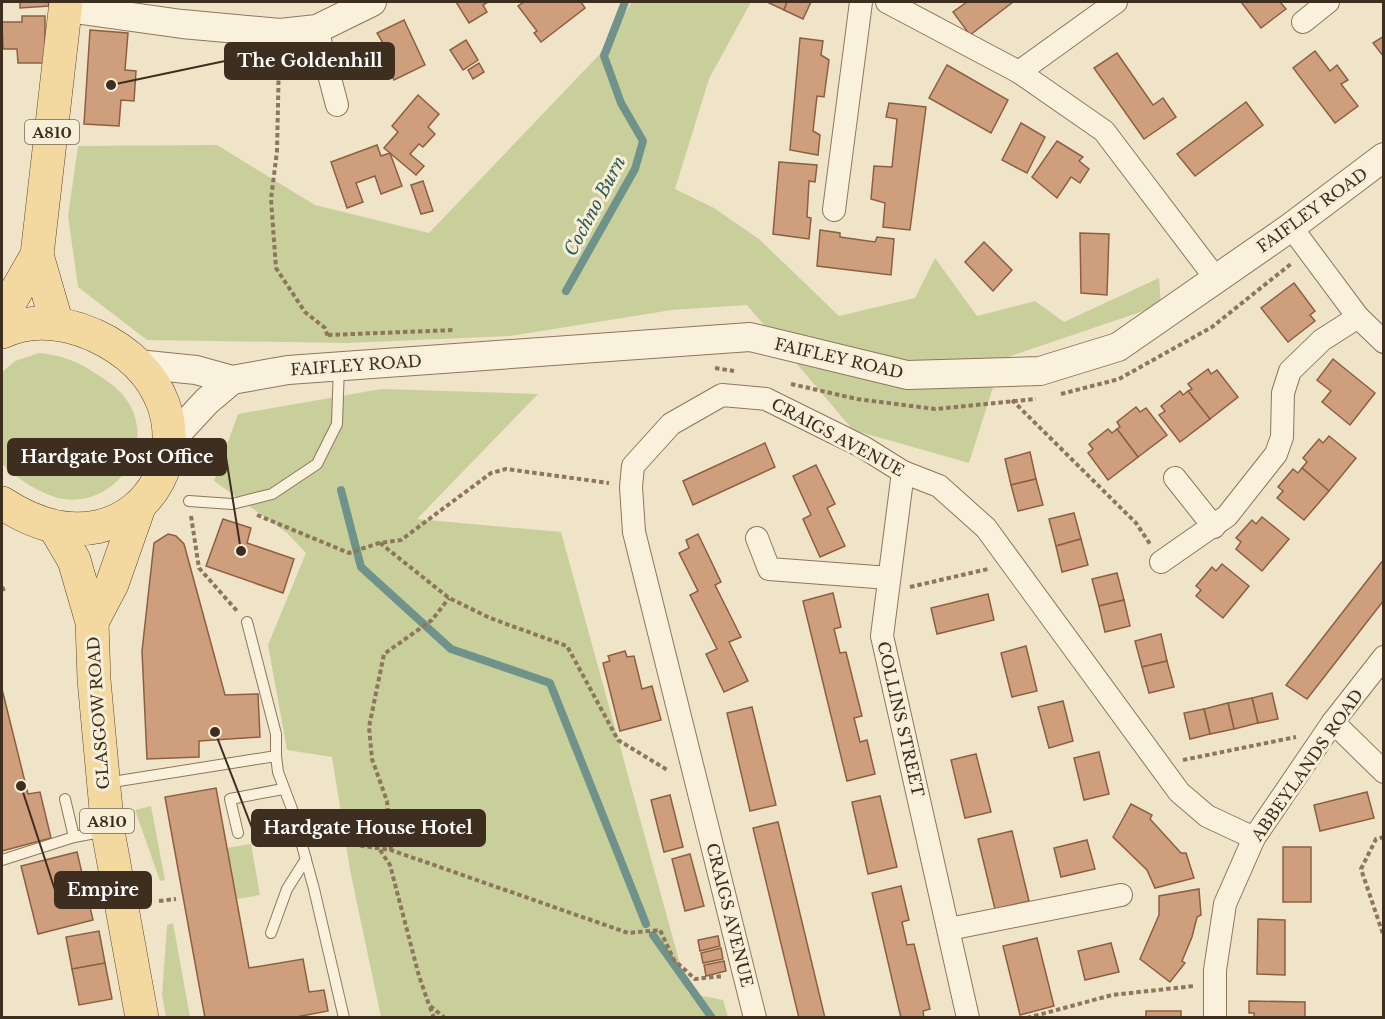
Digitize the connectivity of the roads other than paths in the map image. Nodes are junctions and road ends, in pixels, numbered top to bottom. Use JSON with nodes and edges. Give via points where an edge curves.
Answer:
{"nodes":[{"id":1,"x":372,"y":2,"type":"edge"},
{"id":2,"x":861,"y":2,"type":"edge"},
{"id":3,"x":887,"y":2,"type":"edge"},
{"id":4,"x":1116,"y":2,"type":"edge"},
{"id":5,"x":1328,"y":2,"type":"edge"},
{"id":6,"x":67,"y":5,"type":"edge"},
{"id":7,"x":1303,"y":22,"type":"dead end"},
{"id":8,"x":317,"y":29,"type":"junction"},
{"id":9,"x":1019,"y":72,"type":"junction"},
{"id":10,"x":337,"y":105,"type":"dead end"},
{"id":11,"x":1383,"y":157,"type":"edge"},
{"id":12,"x":834,"y":210,"type":"dead end"},
{"id":13,"x":1291,"y":227,"type":"junction"},
{"id":14,"x":36,"y":255,"type":"junction"},
{"id":15,"x":1217,"y":280,"type":"junction"},
{"id":16,"x":2,"y":316,"type":"edge"},
{"id":17,"x":1358,"y":317,"type":"junction"},
{"id":18,"x":57,"y":324,"type":"junction"},
{"id":19,"x":2,"y":333,"type":"edge"},
{"id":20,"x":1383,"y":342,"type":"edge"},
{"id":21,"x":137,"y":364,"type":"junction"},
{"id":22,"x":339,"y":366,"type":"junction"},
{"id":23,"x":232,"y":380,"type":"junction"},
{"id":24,"x":168,"y":443,"type":"junction"},
{"id":25,"x":903,"y":472,"type":"junction"},
{"id":26,"x":1175,"y":478,"type":"dead end"},
{"id":27,"x":189,"y":501,"type":"road end"},
{"id":28,"x":2,"y":503,"type":"edge"},
{"id":29,"x":138,"y":507,"type":"junction"},
{"id":30,"x":1214,"y":527,"type":"junction"},
{"id":31,"x":55,"y":528,"type":"junction"},
{"id":32,"x":757,"y":538,"type":"dead end"},
{"id":33,"x":1161,"y":562,"type":"road end"},
{"id":34,"x":889,"y":585,"type":"junction"},
{"id":35,"x":92,"y":622,"type":"junction"},
{"id":36,"x":247,"y":622,"type":"road end"},
{"id":37,"x":1383,"y":657,"type":"edge"},
{"id":38,"x":1330,"y":726,"type":"junction"},
{"id":39,"x":276,"y":756,"type":"junction"},
{"id":40,"x":1383,"y":772,"type":"edge"},
{"id":41,"x":102,"y":783,"type":"junction"},
{"id":42,"x":283,"y":789,"type":"junction"},
{"id":43,"x":64,"y":798,"type":"dead end"},
{"id":44,"x":108,"y":831,"type":"junction"},
{"id":45,"x":238,"y":833,"type":"dead end"},
{"id":46,"x":74,"y":837,"type":"junction"},
{"id":47,"x":1254,"y":838,"type":"junction"},
{"id":48,"x":306,"y":859,"type":"junction"},
{"id":49,"x":2,"y":860,"type":"edge"},
{"id":50,"x":1122,"y":895,"type":"dead end"},
{"id":51,"x":949,"y":929,"type":"junction"},
{"id":52,"x":271,"y":933,"type":"dead end"},
{"id":53,"x":142,"y":1017,"type":"edge"},
{"id":54,"x":344,"y":1017,"type":"edge"},
{"id":55,"x":755,"y":1017,"type":"edge"},
{"id":56,"x":968,"y":1017,"type":"edge"},
{"id":57,"x":1215,"y":1017,"type":"edge"}],
"edges":[{"from":1,"to":8,"type":"street"},
{"from":2,"to":12,"type":"street"},
{"from":3,"to":9,"type":"street"},
{"from":4,"to":9,"type":"street"},
{"from":5,"to":7,"type":"street"},
{"from":6,"to":8,"type":"street","via":[[182,24],[280,33]]},
{"from":6,"to":14,"type":"main road","number":"A810"},
{"from":8,"to":10,"type":"street"},
{"from":9,"to":15,"type":"street","via":[[1104,131]]},
{"from":11,"to":13,"type":"street","name":"FAIFLEY ROAD"},
{"from":13,"to":15,"type":"street","name":"FAIFLEY ROAD"},
{"from":13,"to":17,"type":"street"},
{"from":14,"to":16,"type":"main road","number":"A810"},
{"from":14,"to":18,"type":"main road","number":"A810"},
{"from":15,"to":22,"type":"street","name":"FAIFLEY ROAD","via":[[1118,347],[1040,371],[906,375],[750,337]]},
{"from":17,"to":20,"type":"street"},
{"from":17,"to":30,"type":"street","via":[[1322,340],[1290,371],[1283,393],[1282,437],[1276,454]]},
{"from":18,"to":19,"type":"main road","via":[[24,324]]},
{"from":18,"to":21,"type":"main road","via":[[104,340]]},
{"from":21,"to":23,"type":"street","name":"FAIFLEY ROAD","via":[[196,370]]},
{"from":21,"to":24,"type":"main road","via":[[162,403]]},
{"from":22,"to":23,"type":"street","name":"FAIFLEY ROAD"},
{"from":22,"to":27,"type":"lane","via":[[337,424],[317,464],[272,494],[232,504]]},
{"from":23,"to":24,"type":"street","name":"FAIFLEY ROAD"},
{"from":24,"to":29,"type":"main road","via":[[163,475]]},
{"from":25,"to":34,"type":"street","name":"COLLINS STREET"},
{"from":25,"to":47,"type":"street","name":"CRAIGS AVENUE","via":[[939,486],[986,528],[1179,792],[1207,816]]},
{"from":25,"to":55,"type":"street","name":"CRAIGS AVENUE","via":[[863,447],[766,399],[722,396],[671,424],[633,466],[634,532]]},
{"from":26,"to":30,"type":"street"},
{"from":28,"to":31,"type":"main road"},
{"from":29,"to":31,"type":"main road","via":[[90,527]]},
{"from":29,"to":35,"type":"main road","name":"GLASGOW ROAD","via":[[112,584]]},
{"from":30,"to":33,"type":"street"},
{"from":31,"to":35,"type":"main road","name":"GLASGOW ROAD","number":"A810","via":[[74,560]]},
{"from":32,"to":34,"type":"street","via":[[769,569]]},
{"from":34,"to":51,"type":"street","name":"COLLINS STREET","via":[[882,636]]},
{"from":35,"to":41,"type":"main road","name":"GLASGOW ROAD","number":"A810"},
{"from":36,"to":39,"type":"lane","via":[[276,734]]},
{"from":37,"to":38,"type":"street","name":"ABBEYLANDS ROAD"},
{"from":38,"to":40,"type":"street"},
{"from":38,"to":47,"type":"street","name":"ABBEYLANDS ROAD"},
{"from":39,"to":41,"type":"lane"},
{"from":39,"to":42,"type":"lane"},
{"from":41,"to":44,"type":"main road","name":"GLASGOW ROAD","number":"A810"},
{"from":42,"to":45,"type":"lane","via":[[230,799]]},
{"from":42,"to":48,"type":"lane"},
{"from":43,"to":46,"type":"lane"},
{"from":44,"to":46,"type":"lane"},
{"from":44,"to":53,"type":"main road","name":"GLASGOW ROAD","number":"A810"},
{"from":46,"to":49,"type":"lane"},
{"from":47,"to":57,"type":"street","name":"ABBEYLANDS ROAD","via":[[1225,904]]},
{"from":48,"to":52,"type":"lane","via":[[287,889]]},
{"from":48,"to":54,"type":"lane"},
{"from":50,"to":51,"type":"street"},
{"from":51,"to":56,"type":"street","name":"COLLINS STREET"}]}
